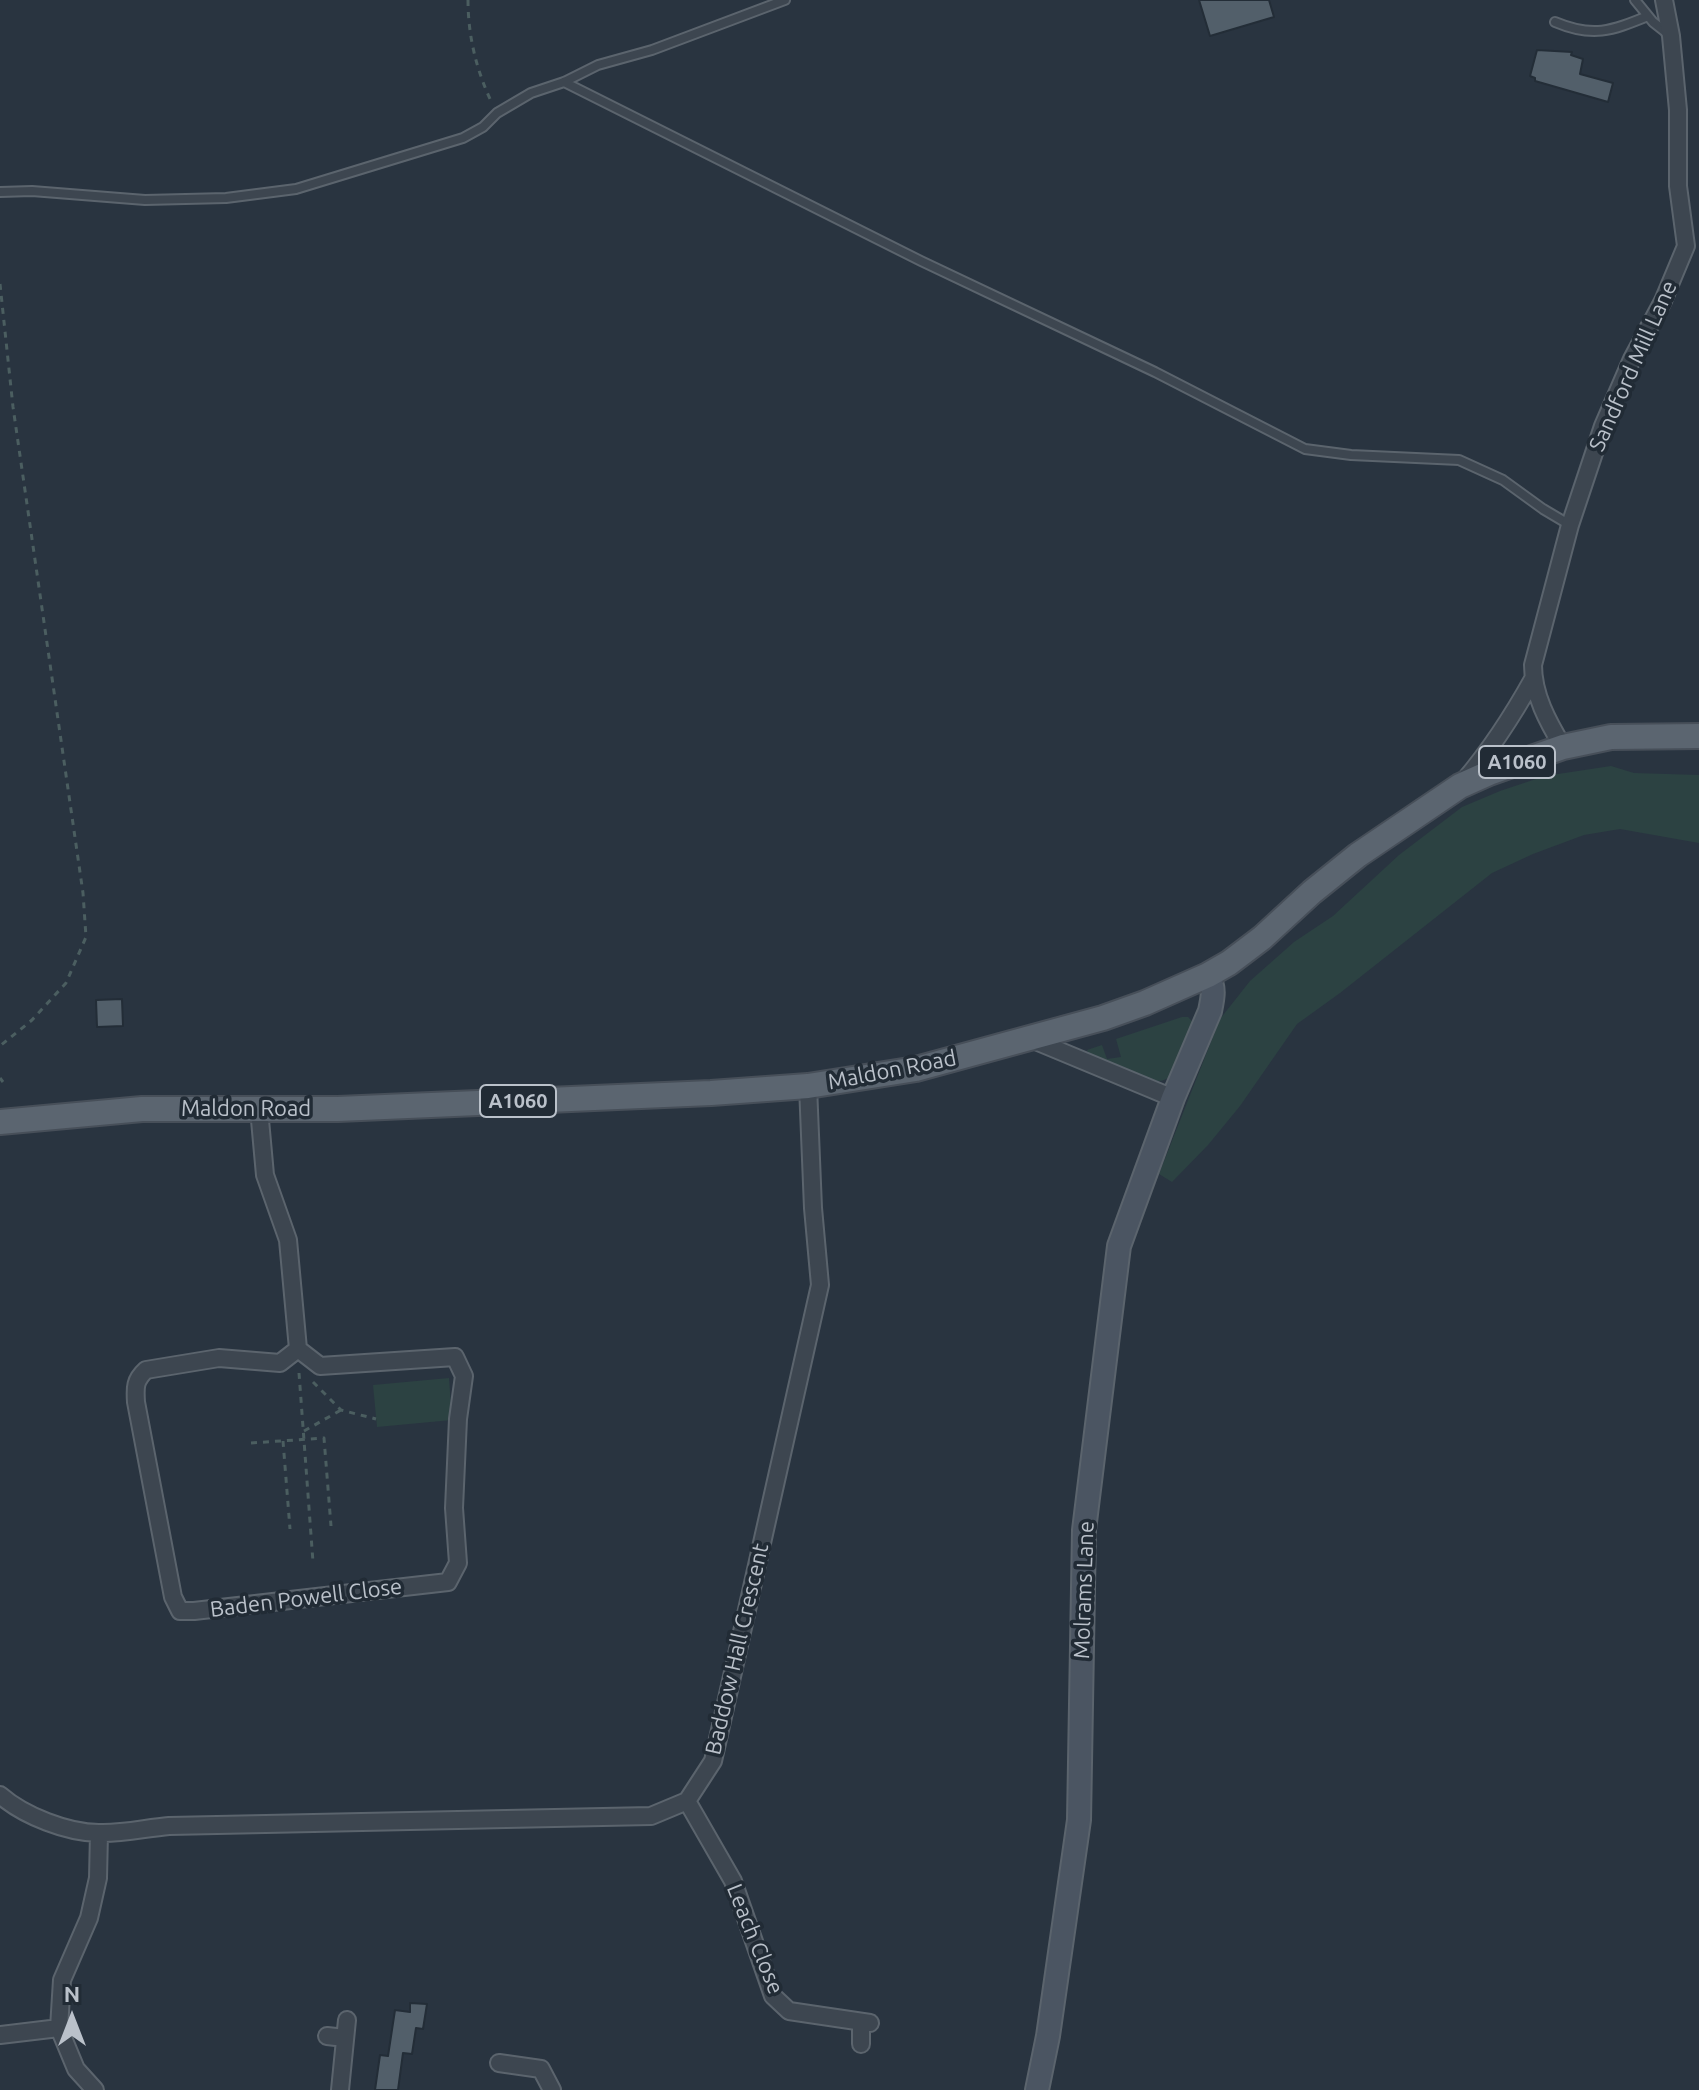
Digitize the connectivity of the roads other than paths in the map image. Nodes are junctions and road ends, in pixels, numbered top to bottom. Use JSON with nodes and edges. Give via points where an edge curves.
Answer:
{"nodes":[{"id":1,"x":785,"y":0,"type":"edge"},
{"id":2,"x":1635,"y":0,"type":"edge"},
{"id":3,"x":1664,"y":0,"type":"edge"},
{"id":4,"x":1648,"y":16,"type":"junction"},
{"id":5,"x":1555,"y":22,"type":"dead end"},
{"id":6,"x":1671,"y":36,"type":"junction"},
{"id":7,"x":564,"y":82,"type":"junction"},
{"id":8,"x":0,"y":192,"type":"edge"},
{"id":9,"x":1570,"y":525,"type":"junction"},
{"id":10,"x":1533,"y":679,"type":"junction"},
{"id":11,"x":1699,"y":736,"type":"edge"},
{"id":12,"x":1563,"y":747,"type":"junction"},
{"id":13,"x":1460,"y":786,"type":"junction"},
{"id":14,"x":1208,"y":975,"type":"junction"},
{"id":15,"x":1031,"y":1039,"type":"junction"},
{"id":16,"x":808,"y":1086,"type":"junction"},
{"id":17,"x":1173,"y":1098,"type":"junction"},
{"id":18,"x":259,"y":1109,"type":"junction"},
{"id":19,"x":0,"y":1122,"type":"edge"},
{"id":20,"x":298,"y":1356,"type":"junction"},
{"id":21,"x":0,"y":1795,"type":"edge"},
{"id":22,"x":687,"y":1801,"type":"junction"},
{"id":23,"x":99,"y":1833,"type":"junction"},
{"id":24,"x":347,"y":2020,"type":"dead end"},
{"id":25,"x":59,"y":2028,"type":"junction"},
{"id":26,"x":0,"y":2035,"type":"edge"},
{"id":27,"x":327,"y":2036,"type":"dead end"},
{"id":28,"x":345,"y":2038,"type":"junction"},
{"id":29,"x":861,"y":2044,"type":"dead end"},
{"id":30,"x":499,"y":2063,"type":"dead end"},
{"id":31,"x":95,"y":2090,"type":"edge"},
{"id":32,"x":340,"y":2090,"type":"edge"},
{"id":33,"x":552,"y":2090,"type":"edge"},
{"id":34,"x":1037,"y":2090,"type":"edge"}],
"edges":[{"from":1,"to":7,"type":"lane","via":[[598,65]]},
{"from":2,"to":4,"type":"lane"},
{"from":3,"to":6,"type":"street","name":"Sandford Mill Lane"},
{"from":4,"to":5,"type":"lane","via":[[1595,31]]},
{"from":4,"to":6,"type":"lane"},
{"from":6,"to":9,"type":"street","name":"Sandford Mill Lane","via":[[1686,246],[1603,426]]},
{"from":7,"to":8,"type":"lane","via":[[531,93],[463,138],[296,189],[145,200]]},
{"from":7,"to":9,"type":"lane","via":[[1305,449],[1459,460],[1503,480]]},
{"from":9,"to":10,"type":"street","name":"Sandford Mill Lane"},
{"from":10,"to":12,"type":"street"},
{"from":10,"to":13,"type":"street","name":"Sandford Mill Lane"},
{"from":11,"to":12,"type":"main road","name":"Maldon Road","number":"A1060","via":[[1611,737]]},
{"from":12,"to":13,"type":"main road","name":"Maldon Road","number":"A1060"},
{"from":13,"to":14,"type":"main road","name":"Maldon Road","number":"A1060","via":[[1358,855],[1262,938]]},
{"from":14,"to":15,"type":"main road","name":"Maldon Road","number":"A1060","via":[[1145,1003]]},
{"from":14,"to":17,"type":"street","name":"Molrams Lane","via":[[1213,985],[1210,1011]]},
{"from":15,"to":16,"type":"main road","name":"Maldon Road","number":"A1060","via":[[916,1069]]},
{"from":15,"to":17,"type":"street"},
{"from":16,"to":18,"type":"main road","name":"Maldon Road","number":"A1060"},
{"from":16,"to":22,"type":"street","name":"Baddow Hall Crescent","via":[[820,1285],[713,1761]]},
{"from":17,"to":34,"type":"street","name":"Molrams Lane","via":[[1119,1246],[1084,1530],[1079,1820]]},
{"from":18,"to":19,"type":"main road","name":"Maldon Road","number":"A1060","via":[[142,1109]]},
{"from":18,"to":20,"type":"street","via":[[265,1175],[288,1240]]},
{"from":20,"to":20,"type":"street","name":"Baden Powell Close","via":[[280,1363],[219,1358],[146,1370],[134,1385],[173,1597],[180,1611],[448,1582],[458,1563],[454,1508],[464,1376],[455,1357],[320,1366]]},
{"from":21,"to":23,"type":"street","via":[[42,1820]]},
{"from":22,"to":23,"type":"street","via":[[651,1816],[169,1826]]},
{"from":22,"to":29,"type":"street","name":"Leach Close","via":[[733,1881],[773,1996],[789,2011],[866,2022]]},
{"from":23,"to":25,"type":"street","via":[[98,1878],[89,1918],[62,1980]]},
{"from":24,"to":28,"type":"street"},
{"from":25,"to":26,"type":"street"},
{"from":25,"to":31,"type":"street","via":[[76,2069]]},
{"from":27,"to":28,"type":"street"},
{"from":28,"to":32,"type":"street"},
{"from":30,"to":33,"type":"street","via":[[541,2069]]}]}
